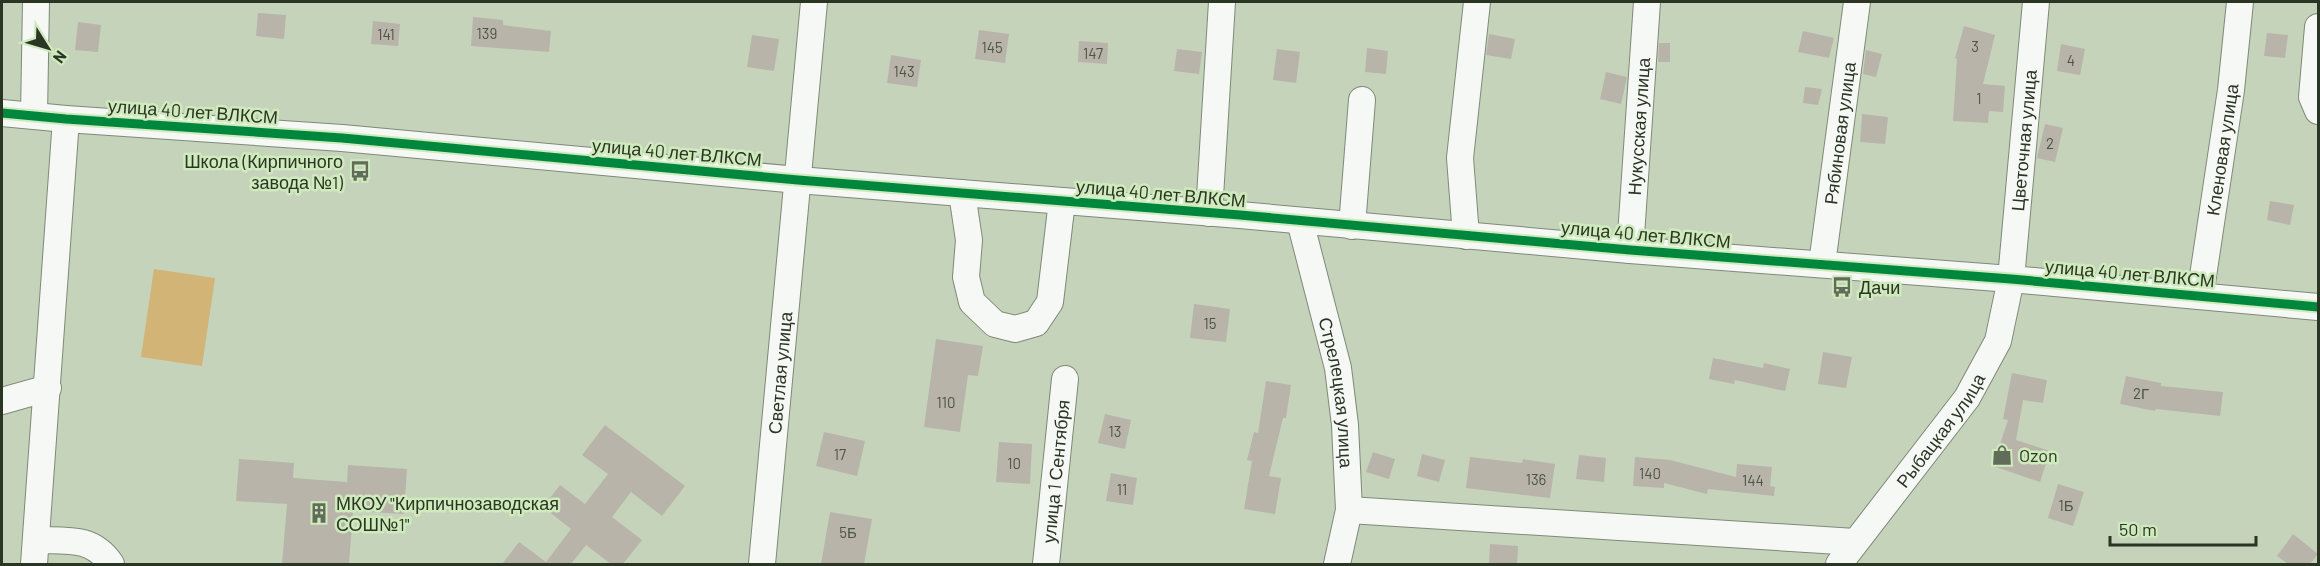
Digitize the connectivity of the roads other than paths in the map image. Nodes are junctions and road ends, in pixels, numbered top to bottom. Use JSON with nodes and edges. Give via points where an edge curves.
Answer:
{"nodes":[{"id":1,"x":36,"y":2,"type":"edge"},
{"id":2,"x":814,"y":2,"type":"edge"},
{"id":3,"x":1222,"y":2,"type":"edge"},
{"id":4,"x":1477,"y":2,"type":"edge"},
{"id":5,"x":1647,"y":2,"type":"edge"},
{"id":6,"x":1857,"y":2,"type":"edge"},
{"id":7,"x":2036,"y":2,"type":"edge"},
{"id":8,"x":2240,"y":2,"type":"edge"},
{"id":9,"x":2319,"y":27,"type":"edge"},
{"id":10,"x":1362,"y":100,"type":"dead end"},
{"id":11,"x":2319,"y":111,"type":"edge"},
{"id":12,"x":2,"y":112,"type":"edge"},
{"id":13,"x":34,"y":116,"type":"junction"},
{"id":14,"x":66,"y":119,"type":"junction"},
{"id":15,"x":798,"y":180,"type":"junction"},
{"id":16,"x":962,"y":193,"type":"junction"},
{"id":17,"x":1062,"y":201,"type":"junction"},
{"id":18,"x":1209,"y":213,"type":"junction"},
{"id":19,"x":1300,"y":221,"type":"junction"},
{"id":20,"x":1352,"y":226,"type":"junction"},
{"id":21,"x":1466,"y":236,"type":"junction"},
{"id":22,"x":1630,"y":250,"type":"junction"},
{"id":23,"x":1822,"y":264,"type":"junction"},
{"id":24,"x":2011,"y":279,"type":"junction"},
{"id":25,"x":2200,"y":296,"type":"junction"},
{"id":26,"x":2319,"y":307,"type":"edge"},
{"id":27,"x":1065,"y":379,"type":"dead end"},
{"id":28,"x":48,"y":388,"type":"junction"},
{"id":29,"x":2,"y":401,"type":"edge"},
{"id":30,"x":1349,"y":510,"type":"junction"},
{"id":31,"x":1855,"y":543,"type":"junction"},
{"id":32,"x":35,"y":552,"type":"edge"},
{"id":33,"x":111,"y":564,"type":"edge"},
{"id":34,"x":762,"y":564,"type":"edge"},
{"id":35,"x":1046,"y":564,"type":"edge"},
{"id":36,"x":1337,"y":564,"type":"edge"},
{"id":37,"x":1839,"y":564,"type":"edge"}],
"edges":[{"from":1,"to":13,"type":"street"},
{"from":2,"to":15,"type":"street","name":"Светлая улица"},
{"from":3,"to":18,"type":"street"},
{"from":4,"to":21,"type":"street","via":[[1460,158]]},
{"from":5,"to":22,"type":"street","name":"Нукусская улица"},
{"from":6,"to":23,"type":"street","name":"Рябиновая улица"},
{"from":7,"to":24,"type":"street","name":"Цветочная улица"},
{"from":8,"to":25,"type":"street","name":"Кленовая улица"},
{"from":9,"to":11,"type":"street","via":[[2312,97]]},
{"from":10,"to":20,"type":"street"},
{"from":12,"to":13,"type":"street","name":"улица 40 лет ВЛКСМ"},
{"from":13,"to":14,"type":"street","name":"улица 40 лет ВЛКСМ"},
{"from":14,"to":15,"type":"street","name":"улица 40 лет ВЛКСМ","via":[[342,138]]},
{"from":14,"to":28,"type":"street"},
{"from":15,"to":16,"type":"street","name":"улица 40 лет ВЛКСМ"},
{"from":15,"to":34,"type":"street","name":"Светлая улица"},
{"from":16,"to":17,"type":"street","name":"улица 40 лет ВЛКСМ"},
{"from":16,"to":17,"type":"street","via":[[969,240],[966,277],[972,302],[995,324],[1015,329],[1036,323],[1050,302]]},
{"from":17,"to":18,"type":"street","name":"улица 40 лет ВЛКСМ"},
{"from":18,"to":19,"type":"street","name":"улица 40 лет ВЛКСМ"},
{"from":19,"to":20,"type":"street","name":"улица 40 лет ВЛКСМ"},
{"from":19,"to":30,"type":"street","name":"Стрелецкая улица","via":[[1338,368]]},
{"from":20,"to":21,"type":"street","name":"улица 40 лет ВЛКСМ"},
{"from":21,"to":22,"type":"street","name":"улица 40 лет ВЛКСМ"},
{"from":22,"to":23,"type":"street","name":"улица 40 лет ВЛКСМ"},
{"from":23,"to":24,"type":"street","name":"улица 40 лет ВЛКСМ"},
{"from":24,"to":25,"type":"street","name":"улица 40 лет ВЛКСМ"},
{"from":24,"to":31,"type":"street","name":"Рыбацкая улица","via":[[1998,341],[1966,398]]},
{"from":25,"to":26,"type":"street","name":"улица 40 лет ВЛКСМ"},
{"from":27,"to":35,"type":"street","name":"улица 1 Сентября"},
{"from":28,"to":29,"type":"street"},
{"from":28,"to":32,"type":"street"},
{"from":30,"to":31,"type":"street"},
{"from":30,"to":36,"type":"street","name":"Стрелецкая улица"},
{"from":31,"to":37,"type":"street","name":"Рыбацкая улица"},
{"from":32,"to":33,"type":"street","via":[[77,541],[102,550]]}]}
